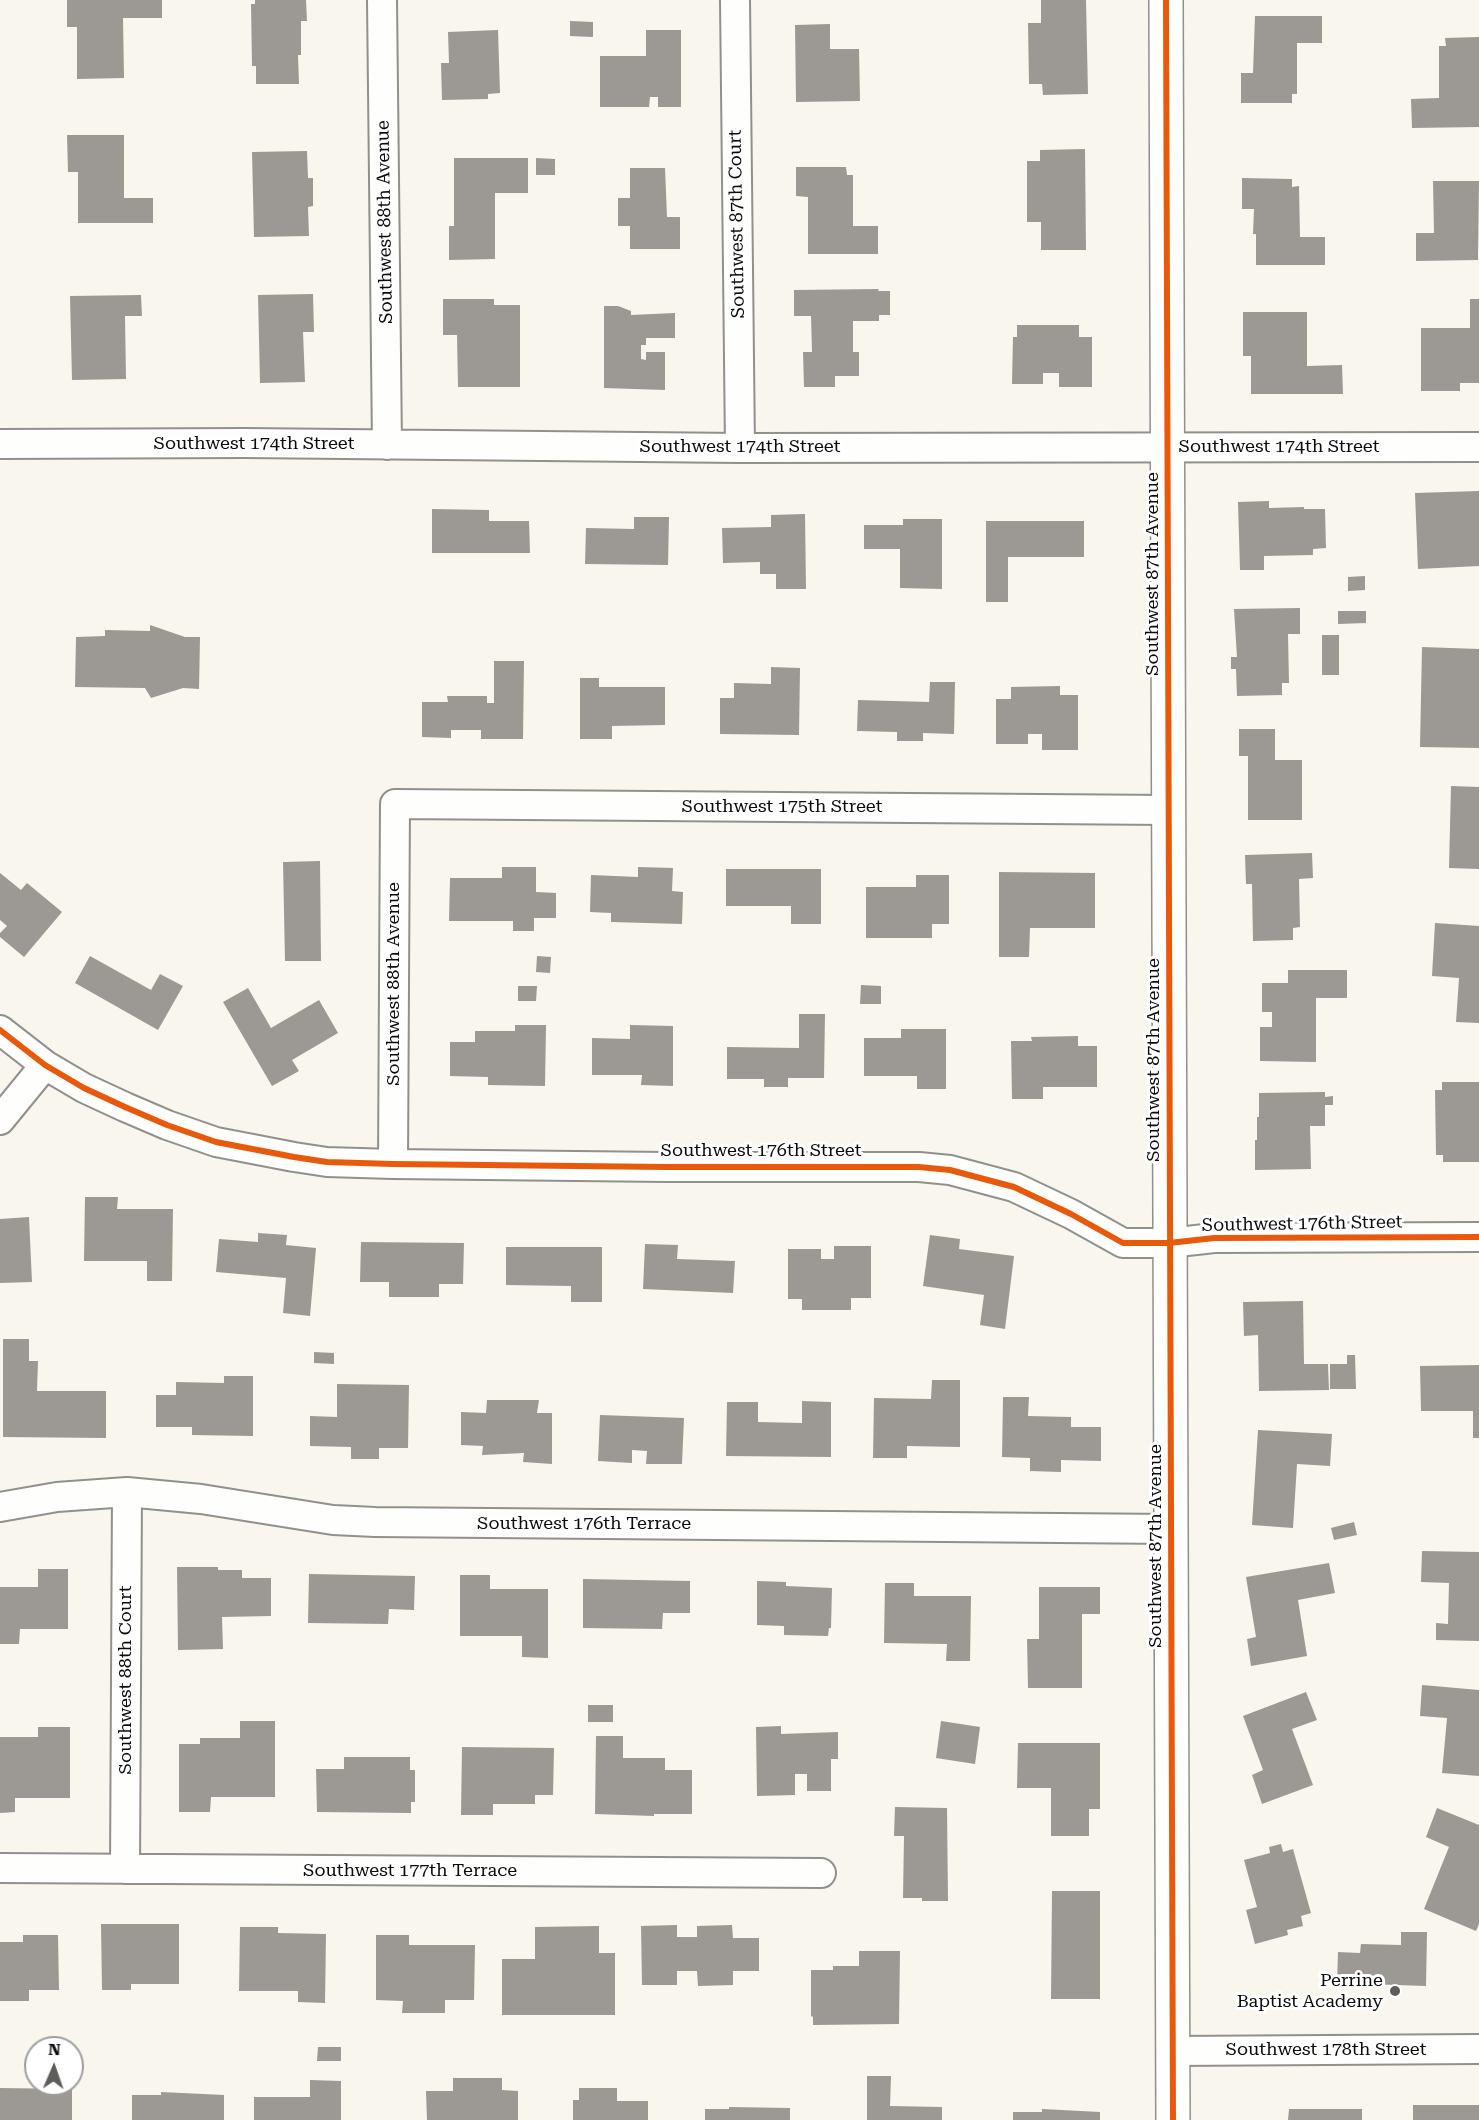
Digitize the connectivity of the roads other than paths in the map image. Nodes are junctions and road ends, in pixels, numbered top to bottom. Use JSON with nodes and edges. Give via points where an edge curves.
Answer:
{"nodes":[{"id":1,"x":382,"y":0,"type":"edge"},
{"id":2,"x":735,"y":0,"type":"edge"},
{"id":3,"x":1166,"y":0,"type":"edge"},
{"id":4,"x":0,"y":444,"type":"edge"},
{"id":5,"x":387,"y":445,"type":"junction"},
{"id":6,"x":1167,"y":447,"type":"junction"},
{"id":7,"x":1479,"y":447,"type":"edge"},
{"id":8,"x":740,"y":448,"type":"junction"},
{"id":9,"x":395,"y":804,"type":"joint"},
{"id":10,"x":1169,"y":810,"type":"junction"},
{"id":11,"x":0,"y":1030,"type":"edge"},
{"id":12,"x":45,"y":1065,"type":"junction"},
{"id":13,"x":0,"y":1120,"type":"edge"},
{"id":14,"x":393,"y":1164,"type":"junction"},
{"id":15,"x":1479,"y":1237,"type":"edge"},
{"id":16,"x":1168,"y":1243,"type":"junction"},
{"id":17,"x":127,"y":1492,"type":"junction"},
{"id":18,"x":0,"y":1507,"type":"edge"},
{"id":19,"x":1172,"y":1529,"type":"junction"},
{"id":20,"x":0,"y":1868,"type":"edge"},
{"id":21,"x":125,"y":1869,"type":"junction"},
{"id":22,"x":821,"y":1873,"type":"dead end"},
{"id":23,"x":1479,"y":2049,"type":"edge"},
{"id":24,"x":1173,"y":2051,"type":"junction"},
{"id":25,"x":1173,"y":2120,"type":"edge"}],
"edges":[{"from":1,"to":5,"type":"street","name":"Southwest 88th Avenue"},
{"from":2,"to":8,"type":"street","name":"Southwest 87th Court"},
{"from":3,"to":6,"type":"street","name":"Southwest 87th Avenue"},
{"from":4,"to":5,"type":"street","name":"Southwest 174th Street"},
{"from":5,"to":8,"type":"street","name":"Southwest 174th Street"},
{"from":6,"to":7,"type":"street","name":"Southwest 174th Street"},
{"from":6,"to":8,"type":"street","name":"Southwest 174th Street"},
{"from":6,"to":10,"type":"street","name":"Southwest 87th Avenue"},
{"from":9,"to":10,"type":"street","name":"Southwest 175th Street"},
{"from":9,"to":14,"type":"street","name":"Southwest 88th Avenue"},
{"from":10,"to":16,"type":"street","name":"Southwest 87th Avenue"},
{"from":11,"to":12,"type":"street","name":"Southwest 176th Street"},
{"from":12,"to":13,"type":"street"},
{"from":12,"to":14,"type":"street","name":"Southwest 176th Street","via":[[124,1107],[216,1142],[316,1160]]},
{"from":14,"to":16,"type":"street","name":"Southwest 176th Street","via":[[919,1167],[1014,1187],[1123,1243]]},
{"from":15,"to":16,"type":"street","name":"Southwest 176th Street","via":[[1214,1238]]},
{"from":16,"to":19,"type":"street","name":"Southwest 87th Avenue"},
{"from":17,"to":18,"type":"street","name":"Southwest 176th Terrace","via":[[57,1497]]},
{"from":17,"to":19,"type":"street","name":"Southwest 176th Terrace","via":[[201,1499],[333,1520],[375,1522]]},
{"from":17,"to":21,"type":"street","name":"Southwest 88th Court"},
{"from":19,"to":24,"type":"street","name":"Southwest 87th Avenue"},
{"from":20,"to":21,"type":"street","name":"Southwest 177th Terrace"},
{"from":21,"to":22,"type":"street","name":"Southwest 177th Terrace"},
{"from":23,"to":24,"type":"street","name":"Southwest 178th Street"},
{"from":24,"to":25,"type":"street","name":"Southwest 87th Avenue"}]}
